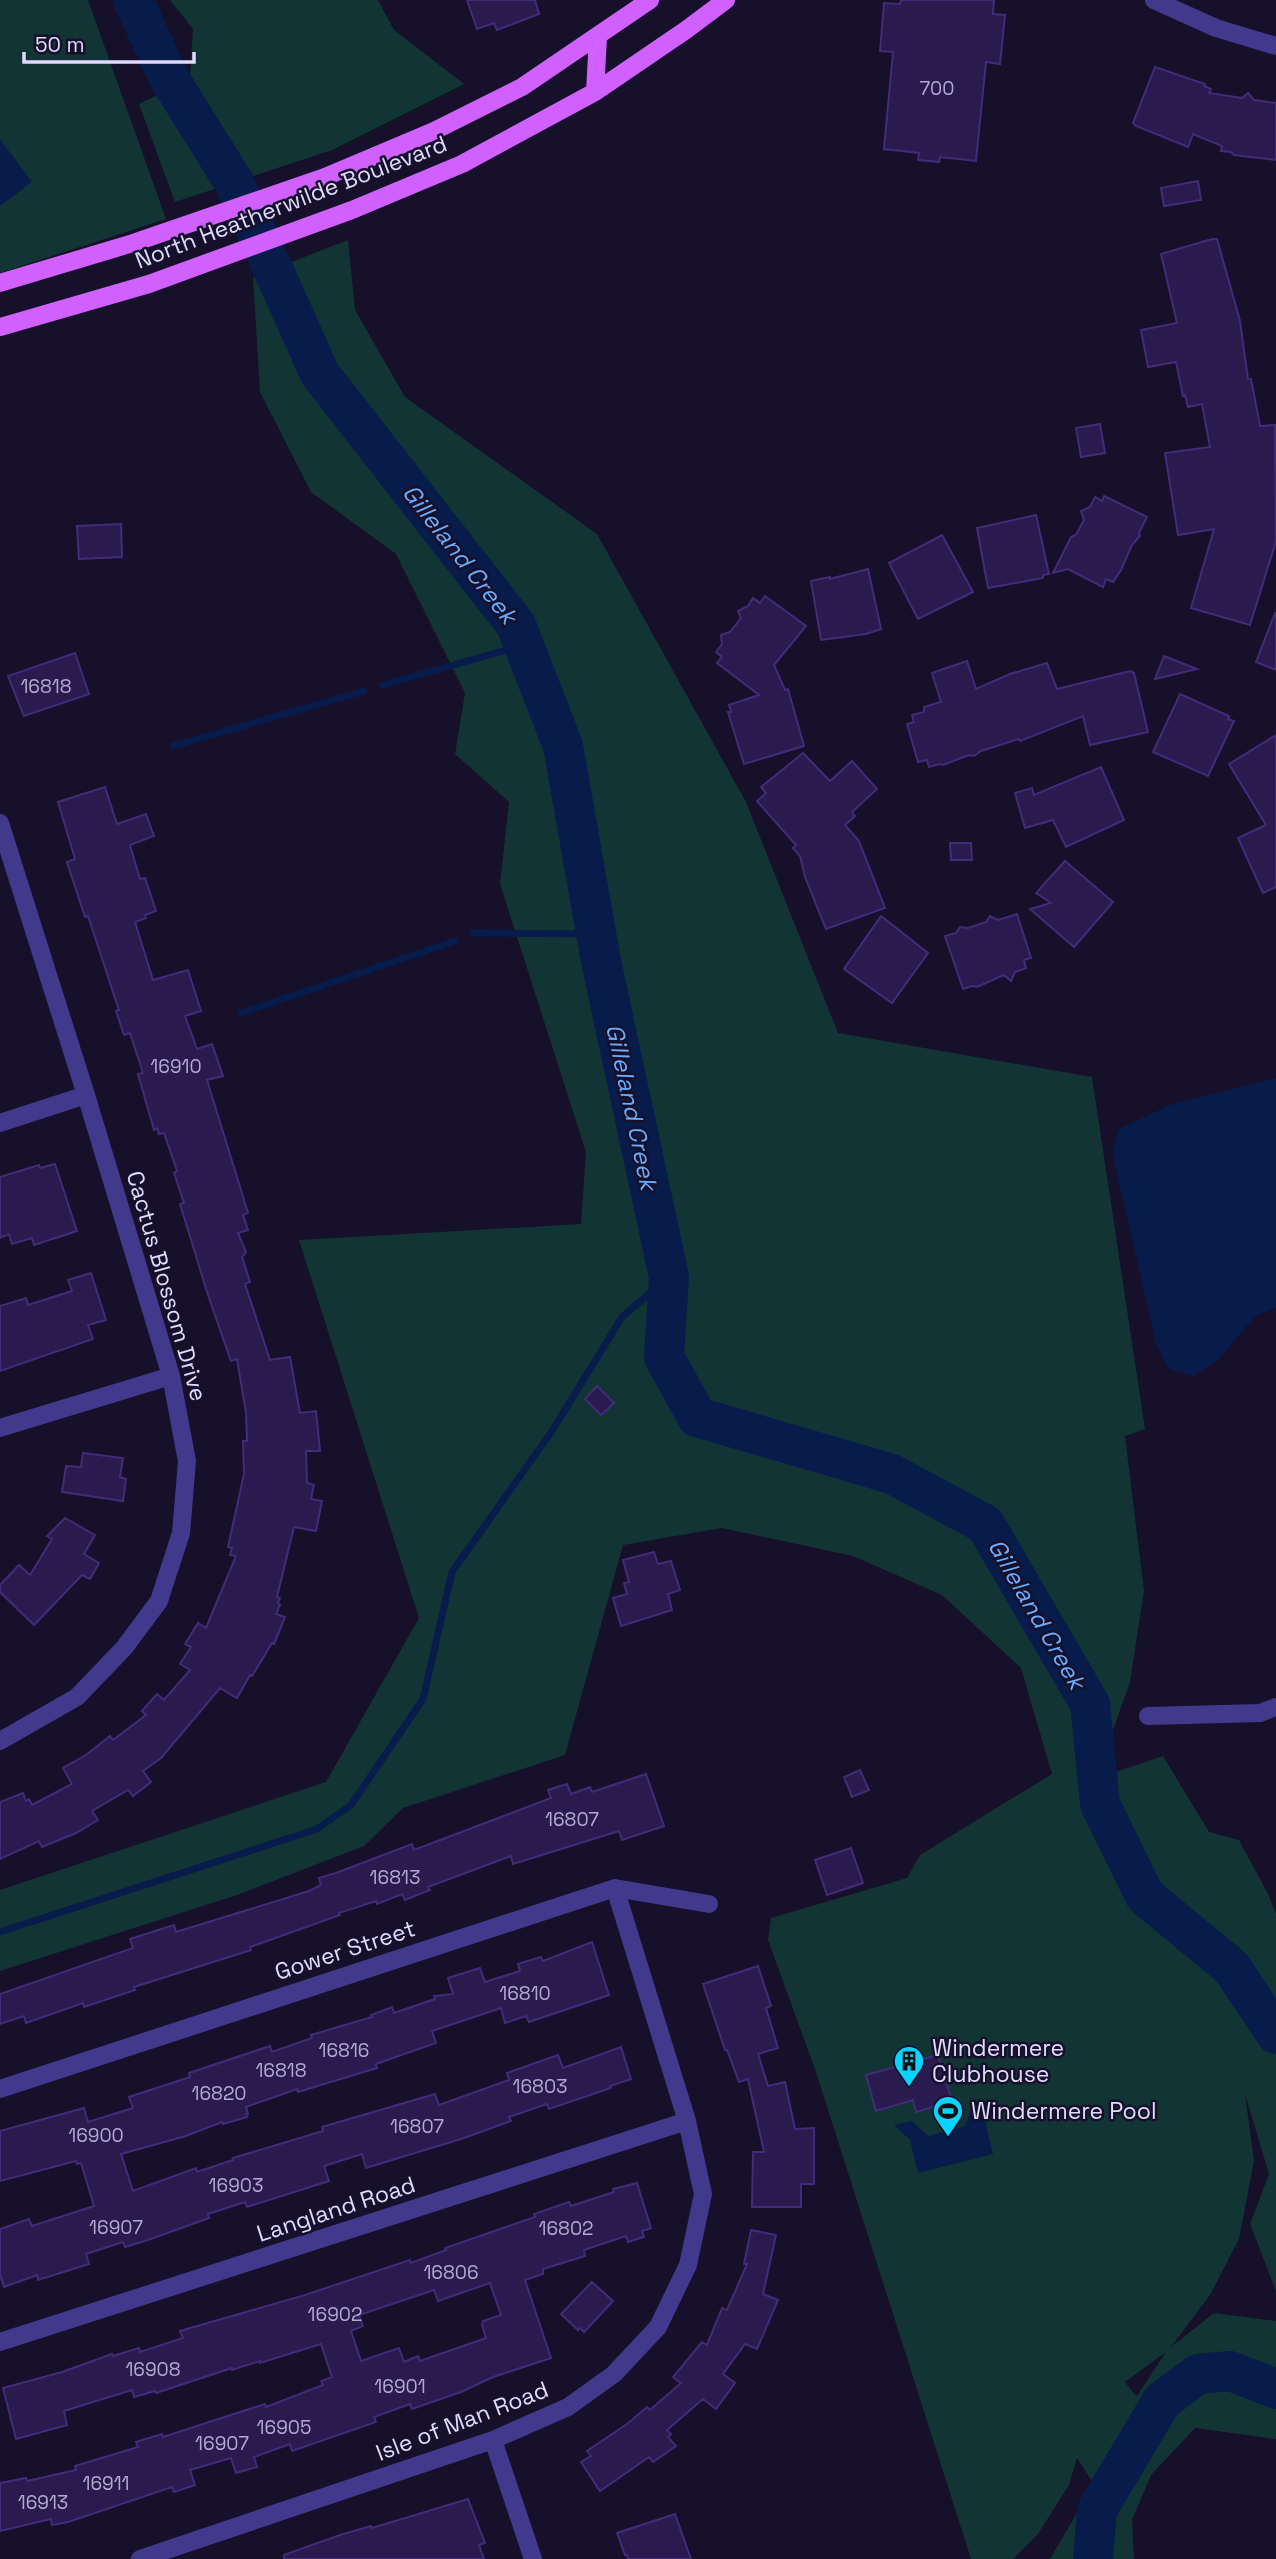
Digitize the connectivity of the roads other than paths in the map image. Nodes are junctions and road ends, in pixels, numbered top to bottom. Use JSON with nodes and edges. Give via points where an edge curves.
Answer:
{"nodes":[{"id":1,"x":650,"y":0,"type":"edge"},
{"id":2,"x":726,"y":0,"type":"edge"},
{"id":3,"x":1154,"y":0,"type":"edge"},
{"id":4,"x":597,"y":37,"type":"junction"},
{"id":5,"x":1276,"y":46,"type":"edge"},
{"id":6,"x":595,"y":92,"type":"junction"},
{"id":7,"x":0,"y":283,"type":"edge"},
{"id":8,"x":0,"y":327,"type":"edge"},
{"id":9,"x":0,"y":823,"type":"edge"},
{"id":10,"x":86,"y":1095,"type":"junction"},
{"id":11,"x":0,"y":1123,"type":"edge"},
{"id":12,"x":171,"y":1376,"type":"junction"},
{"id":13,"x":0,"y":1428,"type":"edge"},
{"id":14,"x":1276,"y":1707,"type":"edge"},
{"id":15,"x":1147,"y":1716,"type":"dead end"},
{"id":16,"x":0,"y":1741,"type":"edge"},
{"id":17,"x":615,"y":1888,"type":"junction"},
{"id":18,"x":709,"y":1904,"type":"dead end"},
{"id":19,"x":0,"y":2089,"type":"edge"},
{"id":20,"x":687,"y":2121,"type":"junction"},
{"id":21,"x":0,"y":2342,"type":"edge"},
{"id":22,"x":493,"y":2440,"type":"junction"},
{"id":23,"x":140,"y":2559,"type":"edge"},
{"id":24,"x":533,"y":2559,"type":"edge"}],
"edges":[{"from":1,"to":4,"type":"main road","name":"North Heatherwilde Boulevard"},
{"from":2,"to":6,"type":"main road","name":"North Heatherwilde Boulevard"},
{"from":3,"to":5,"type":"street","via":[[1216,28]]},
{"from":4,"to":6,"type":"main road"},
{"from":4,"to":7,"type":"main road","name":"North Heatherwilde Boulevard","via":[[522,87],[325,177]]},
{"from":6,"to":8,"type":"main road","name":"North Heatherwilde Boulevard","via":[[463,164],[352,210],[149,284]]},
{"from":9,"to":10,"type":"street","name":"Cactus Blossom Drive"},
{"from":10,"to":11,"type":"street"},
{"from":10,"to":12,"type":"street","name":"Cactus Blossom Drive"},
{"from":12,"to":13,"type":"street"},
{"from":12,"to":16,"type":"street","name":"Cactus Blossom Drive","via":[[187,1461],[181,1533],[159,1601],[124,1648],[78,1697]]},
{"from":14,"to":15,"type":"street","via":[[1260,1713]]},
{"from":17,"to":18,"type":"street","name":"Gower Street"},
{"from":17,"to":19,"type":"street","name":"Gower Street"},
{"from":17,"to":20,"type":"street","name":"Isle of Man Road"},
{"from":20,"to":21,"type":"street","name":"Langland Road"},
{"from":20,"to":22,"type":"street","name":"Isle of Man Road","via":[[703,2194],[688,2265],[658,2327],[614,2374],[568,2407]]},
{"from":22,"to":23,"type":"street","name":"Isle of Man Road"},
{"from":22,"to":24,"type":"street"}]}
